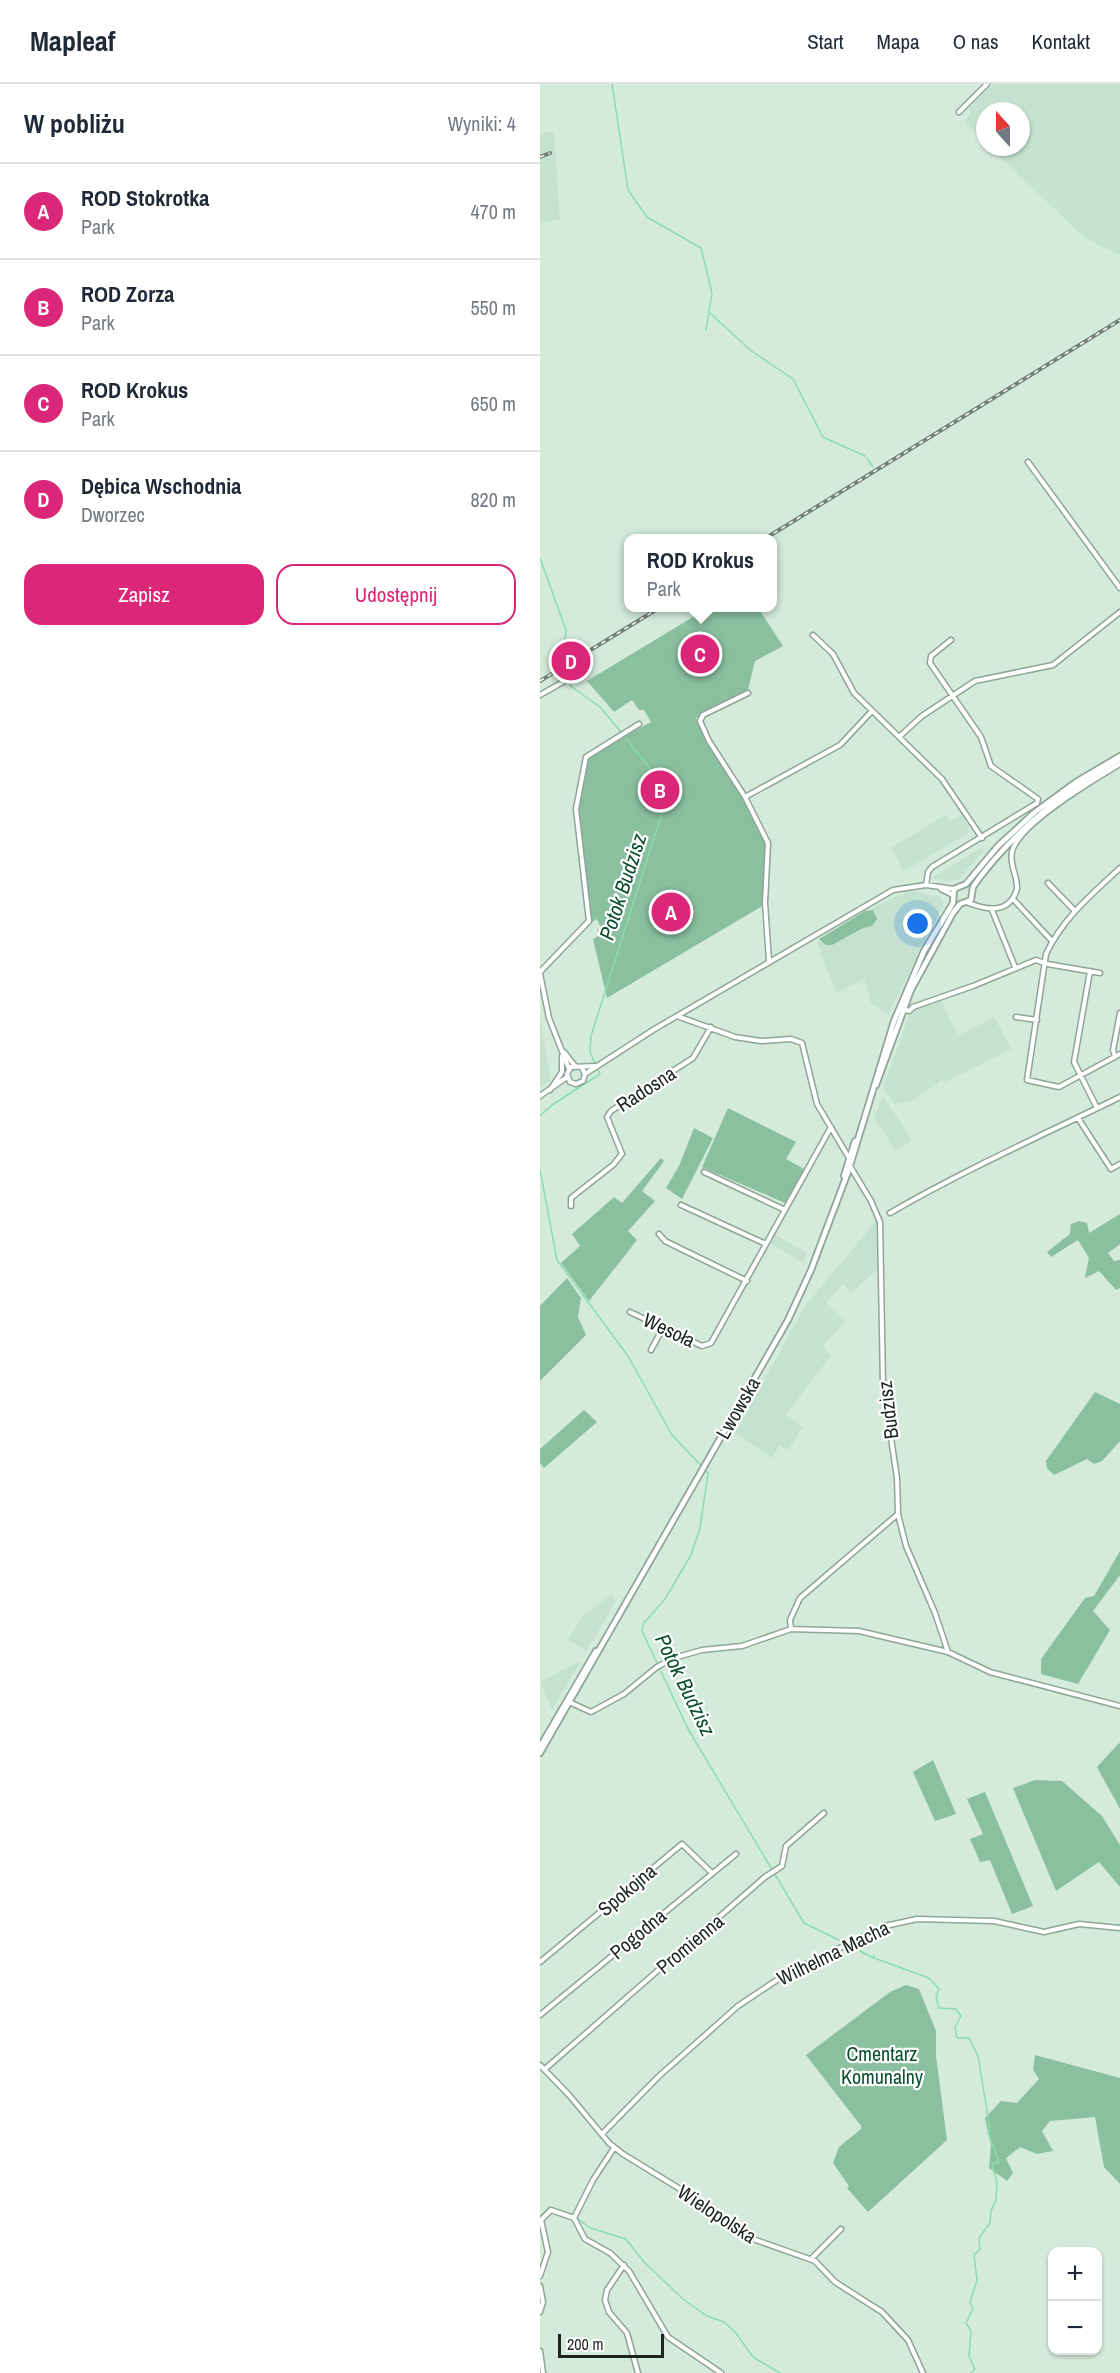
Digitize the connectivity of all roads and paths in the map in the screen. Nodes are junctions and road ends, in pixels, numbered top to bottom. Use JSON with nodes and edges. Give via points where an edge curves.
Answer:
{"nodes":[{"id":1,"x":987,"y":84,"type":"edge"},
{"id":2,"x":959,"y":112,"type":"dead end"},
{"id":3,"x":1028,"y":462,"type":"dead end"},
{"id":4,"x":1120,"y":588,"type":"edge"},
{"id":5,"x":1120,"y":612,"type":"edge"},
{"id":6,"x":813,"y":635,"type":"dead end"},
{"id":7,"x":951,"y":640,"type":"dead end"},
{"id":8,"x":564,"y":681,"type":"dead end"},
{"id":9,"x":748,"y":693,"type":"dead end"},
{"id":10,"x":540,"y":695,"type":"edge"},
{"id":11,"x":953,"y":696,"type":"junction"},
{"id":12,"x":872,"y":711,"type":"junction"},
{"id":13,"x":639,"y":724,"type":"dead end"},
{"id":14,"x":899,"y":737,"type":"junction"},
{"id":15,"x":1120,"y":758,"type":"edge"},
{"id":16,"x":1120,"y":764,"type":"edge"},
{"id":17,"x":745,"y":796,"type":"junction"},
{"id":18,"x":982,"y":838,"type":"junction"},
{"id":19,"x":1120,"y":868,"type":"edge"},
{"id":20,"x":1048,"y":883,"type":"dead end"},
{"id":21,"x":926,"y":885,"type":"junction"},
{"id":22,"x":965,"y":885,"type":"junction"},
{"id":23,"x":938,"y":888,"type":"junction"},
{"id":24,"x":954,"y":889,"type":"junction"},
{"id":25,"x":972,"y":891,"type":"junction"},
{"id":26,"x":953,"y":897,"type":"junction"},
{"id":27,"x":972,"y":898,"type":"junction"},
{"id":28,"x":1013,"y":899,"type":"junction"},
{"id":29,"x":963,"y":903,"type":"junction"},
{"id":30,"x":978,"y":906,"type":"junction"},
{"id":31,"x":992,"y":910,"type":"junction"},
{"id":32,"x":1074,"y":910,"type":"junction"},
{"id":33,"x":1052,"y":941,"type":"junction"},
{"id":34,"x":1046,"y":954,"type":"junction"},
{"id":35,"x":1036,"y":960,"type":"junction"},
{"id":36,"x":769,"y":962,"type":"junction"},
{"id":37,"x":1047,"y":964,"type":"junction"},
{"id":38,"x":1015,"y":967,"type":"junction"},
{"id":39,"x":1090,"y":971,"type":"junction"},
{"id":40,"x":540,"y":973,"type":"edge"},
{"id":41,"x":1100,"y":973,"type":"dead end"},
{"id":42,"x":901,"y":1008,"type":"junction"},
{"id":43,"x":1120,"y":1013,"type":"edge"},
{"id":44,"x":677,"y":1016,"type":"junction"},
{"id":45,"x":1016,"y":1017,"type":"dead end"},
{"id":46,"x":1037,"y":1020,"type":"junction"},
{"id":47,"x":711,"y":1027,"type":"junction"},
{"id":48,"x":560,"y":1047,"type":"junction"},
{"id":49,"x":1120,"y":1054,"type":"edge"},
{"id":50,"x":1115,"y":1057,"type":"junction"},
{"id":51,"x":597,"y":1064,"type":"junction"},
{"id":52,"x":575,"y":1066,"type":"junction"},
{"id":53,"x":582,"y":1068,"type":"junction"},
{"id":54,"x":569,"y":1069,"type":"junction"},
{"id":55,"x":585,"y":1074,"type":"junction"},
{"id":56,"x":1080,"y":1076,"type":"junction"},
{"id":57,"x":567,"y":1077,"type":"junction"},
{"id":58,"x":570,"y":1082,"type":"junction"},
{"id":59,"x":557,"y":1086,"type":"junction"},
{"id":60,"x":550,"y":1090,"type":"junction"},
{"id":61,"x":540,"y":1095,"type":"edge"},
{"id":62,"x":1120,"y":1097,"type":"edge"},
{"id":63,"x":1097,"y":1108,"type":"junction"},
{"id":64,"x":1078,"y":1118,"type":"junction"},
{"id":65,"x":863,"y":1122,"type":"junction"},
{"id":66,"x":831,"y":1127,"type":"junction"},
{"id":67,"x":842,"y":1147,"type":"junction"},
{"id":68,"x":853,"y":1148,"type":"junction"},
{"id":69,"x":849,"y":1158,"type":"junction"},
{"id":70,"x":1120,"y":1164,"type":"edge"},
{"id":71,"x":850,"y":1166,"type":"junction"},
{"id":72,"x":704,"y":1172,"type":"dead end"},
{"id":73,"x":838,"y":1197,"type":"junction"},
{"id":74,"x":681,"y":1205,"type":"dead end"},
{"id":75,"x":570,"y":1206,"type":"dead end"},
{"id":76,"x":785,"y":1210,"type":"junction"},
{"id":77,"x":890,"y":1212,"type":"dead end"},
{"id":78,"x":658,"y":1234,"type":"dead end"},
{"id":79,"x":766,"y":1244,"type":"junction"},
{"id":80,"x":747,"y":1281,"type":"junction"},
{"id":81,"x":630,"y":1312,"type":"dead end"},
{"id":82,"x":664,"y":1326,"type":"junction"},
{"id":83,"x":651,"y":1350,"type":"dead end"},
{"id":84,"x":898,"y":1514,"type":"junction"},
{"id":85,"x":791,"y":1629,"type":"junction"},
{"id":86,"x":948,"y":1652,"type":"junction"},
{"id":87,"x":568,"y":1702,"type":"junction"},
{"id":88,"x":1120,"y":1706,"type":"edge"},
{"id":89,"x":546,"y":1735,"type":"junction"},
{"id":90,"x":540,"y":1739,"type":"edge"},
{"id":91,"x":540,"y":1747,"type":"edge"},
{"id":92,"x":540,"y":1753,"type":"edge"},
{"id":93,"x":824,"y":1813,"type":"dead end"},
{"id":94,"x":736,"y":1854,"type":"dead end"},
{"id":95,"x":712,"y":1873,"type":"junction"},
{"id":96,"x":1120,"y":1928,"type":"edge"},
{"id":97,"x":540,"y":1962,"type":"edge"},
{"id":98,"x":540,"y":2015,"type":"edge"},
{"id":99,"x":542,"y":2067,"type":"edge"},
{"id":100,"x":602,"y":2134,"type":"junction"},
{"id":101,"x":614,"y":2148,"type":"junction"},
{"id":102,"x":575,"y":2216,"type":"junction"},
{"id":103,"x":540,"y":2221,"type":"edge"},
{"id":104,"x":841,"y":2229,"type":"dead end"},
{"id":105,"x":811,"y":2259,"type":"junction"},
{"id":106,"x":624,"y":2265,"type":"junction"},
{"id":107,"x":540,"y":2276,"type":"edge"},
{"id":108,"x":540,"y":2286,"type":"edge"},
{"id":109,"x":540,"y":2312,"type":"edge"},
{"id":110,"x":540,"y":2351,"type":"edge"},
{"id":111,"x":543,"y":2373,"type":"edge"},
{"id":112,"x":638,"y":2373,"type":"edge"},
{"id":113,"x":721,"y":2373,"type":"edge"},
{"id":114,"x":923,"y":2373,"type":"edge"}],
"edges":[{"from":1,"to":2,"type":"street"},
{"from":3,"to":4,"type":"street"},
{"from":5,"to":11,"type":"street","via":[[1053,665],[980,680]]},
{"from":6,"to":12,"type":"street","via":[[830,650],[848,685]]},
{"from":7,"to":11,"type":"street","via":[[929,659]]},
{"from":8,"to":10,"type":"street"},
{"from":9,"to":17,"type":"street","via":[[703,715],[700,721]]},
{"from":11,"to":14,"type":"street"},
{"from":11,"to":18,"type":"street","via":[[981,737],[991,766],[1038,799],[1032,808]]},
{"from":12,"to":14,"type":"street"},
{"from":12,"to":17,"type":"street","via":[[840,745]]},
{"from":13,"to":40,"type":"street","via":[[587,755],[576,807],[589,921]]},
{"from":14,"to":18,"type":"street","via":[[942,779]]},
{"from":15,"to":22,"type":"main road","via":[[1076,782],[1029,817]]},
{"from":15,"to":25,"type":"main road","via":[[1037,815],[992,861]]},
{"from":16,"to":28,"type":"street","via":[[1069,796],[1018,840],[1011,854],[1018,882]]},
{"from":17,"to":36,"type":"street","via":[[768,843]]},
{"from":18,"to":21,"type":"street","via":[[932,867]]},
{"from":19,"to":32,"type":"street"},
{"from":20,"to":32,"type":"street"},
{"from":21,"to":23,"type":"street"},
{"from":21,"to":36,"type":"street","via":[[893,890]]},
{"from":22,"to":24,"type":"main road"},
{"from":22,"to":25,"type":"main road"},
{"from":23,"to":24,"type":"street"},
{"from":23,"to":26,"type":"street"},
{"from":24,"to":26,"type":"main road"},
{"from":25,"to":27,"type":"main road"},
{"from":26,"to":29,"type":"main road"},
{"from":26,"to":42,"type":"main road","via":[[924,951]]},
{"from":27,"to":29,"type":"main road"},
{"from":27,"to":30,"type":"street"},
{"from":28,"to":31,"type":"street"},
{"from":28,"to":33,"type":"street"},
{"from":29,"to":30,"type":"street"},
{"from":29,"to":42,"type":"main road"},
{"from":30,"to":31,"type":"street"},
{"from":31,"to":38,"type":"street"},
{"from":32,"to":33,"type":"street"},
{"from":33,"to":34,"type":"street"},
{"from":34,"to":35,"type":"street"},
{"from":34,"to":37,"type":"street"},
{"from":35,"to":37,"type":"street"},
{"from":35,"to":38,"type":"street"},
{"from":36,"to":44,"type":"street"},
{"from":37,"to":39,"type":"street"},
{"from":37,"to":46,"type":"street"},
{"from":38,"to":42,"type":"street","via":[[909,1011]]},
{"from":39,"to":41,"type":"street"},
{"from":39,"to":56,"type":"street","via":[[1074,1056]]},
{"from":40,"to":48,"type":"street","via":[[547,1011]]},
{"from":42,"to":65,"type":"main road"},
{"from":43,"to":50,"type":"street"},
{"from":44,"to":47,"type":"street"},
{"from":44,"to":51,"type":"street"},
{"from":45,"to":46,"type":"street"},
{"from":46,"to":56,"type":"street","via":[[1027,1080],[1059,1087]]},
{"from":47,"to":66,"type":"street","via":[[743,1038],[802,1043],[817,1104]]},
{"from":47,"to":75,"type":"street","name":"Radosna","via":[[693,1058],[607,1117],[622,1154],[571,1198]]},
{"from":48,"to":52,"type":"street"},
{"from":48,"to":54,"type":"street"},
{"from":48,"to":60,"type":"street","via":[[564,1064]]},
{"from":49,"to":50,"type":"street"},
{"from":50,"to":56,"type":"street"},
{"from":51,"to":53,"type":"street"},
{"from":51,"to":55,"type":"street"},
{"from":52,"to":53,"type":"street"},
{"from":52,"to":54,"type":"street"},
{"from":53,"to":55,"type":"street"},
{"from":54,"to":57,"type":"street"},
{"from":55,"to":58,"type":"street","via":[[581,1083]]},
{"from":56,"to":63,"type":"street"},
{"from":57,"to":58,"type":"street"},
{"from":57,"to":59,"type":"street"},
{"from":58,"to":59,"type":"street"},
{"from":59,"to":60,"type":"street"},
{"from":60,"to":61,"type":"street"},
{"from":62,"to":63,"type":"street"},
{"from":63,"to":64,"type":"street"},
{"from":64,"to":70,"type":"street","via":[[1111,1170]]},
{"from":64,"to":77,"type":"street","via":[[953,1176]]},
{"from":65,"to":68,"type":"main road"},
{"from":65,"to":71,"type":"main road","name":"Lwowska"},
{"from":66,"to":67,"type":"street"},
{"from":66,"to":76,"type":"street"},
{"from":67,"to":68,"type":"street"},
{"from":67,"to":69,"type":"street"},
{"from":68,"to":69,"type":"main road"},
{"from":69,"to":73,"type":"main road"},
{"from":71,"to":73,"type":"main road","name":"Lwowska"},
{"from":71,"to":84,"type":"street","name":"Budzisz","via":[[880,1222],[883,1385],[897,1478]]},
{"from":72,"to":76,"type":"street"},
{"from":73,"to":87,"type":"main road","name":"Lwowska","via":[[788,1320]]},
{"from":74,"to":79,"type":"street"},
{"from":76,"to":79,"type":"street"},
{"from":78,"to":80,"type":"street"},
{"from":79,"to":80,"type":"street"},
{"from":80,"to":82,"type":"street","name":"Wesoła","via":[[708,1345],[699,1345]]},
{"from":81,"to":82,"type":"street","name":"Wesoła"},
{"from":82,"to":83,"type":"street"},
{"from":84,"to":85,"type":"street","via":[[800,1598],[790,1620]]},
{"from":84,"to":86,"type":"street","name":"Budzisz","via":[[906,1546]]},
{"from":85,"to":86,"type":"street","via":[[856,1630]]},
{"from":85,"to":87,"type":"street","via":[[742,1646],[696,1651],[658,1666],[628,1692],[594,1711]]},
{"from":86,"to":88,"type":"street","via":[[990,1672]]},
{"from":87,"to":89,"type":"main road","name":"Lwowska"},
{"from":87,"to":92,"type":"main road","name":"Lwowska"},
{"from":89,"to":90,"type":"street"},
{"from":89,"to":91,"type":"main road","name":"Lwowska"},
{"from":93,"to":99,"type":"street","name":"Promienna","via":[[789,1842],[782,1866]]},
{"from":94,"to":95,"type":"street","name":"Pogodna"},
{"from":95,"to":97,"type":"street","name":"Spokojna","via":[[682,1844]]},
{"from":95,"to":98,"type":"street","name":"Pogodna"},
{"from":96,"to":100,"type":"street","name":"Wilhelma Macha","via":[[1079,1924],[1044,1932],[994,1921],[917,1919],[890,1924],[786,1974],[738,2006],[653,2081]]},
{"from":99,"to":100,"type":"street","name":"Wielopolska"},
{"from":100,"to":101,"type":"street","name":"Wielopolska"},
{"from":101,"to":102,"type":"street"},
{"from":101,"to":105,"type":"street","name":"Wielopolska","via":[[753,2239]]},
{"from":102,"to":103,"type":"street","via":[[550,2210]]},
{"from":102,"to":106,"type":"street","via":[[585,2239],[607,2250]]},
{"from":103,"to":107,"type":"street","via":[[548,2255]]},
{"from":104,"to":105,"type":"street"},
{"from":105,"to":114,"type":"street","name":"Wielopolska","via":[[835,2282],[887,2316],[910,2342]]},
{"from":106,"to":112,"type":"street","via":[[607,2290],[605,2300],[610,2314],[627,2333]]},
{"from":106,"to":113,"type":"street","via":[[668,2337]]},
{"from":108,"to":109,"type":"street"},
{"from":110,"to":111,"type":"street"}]}
